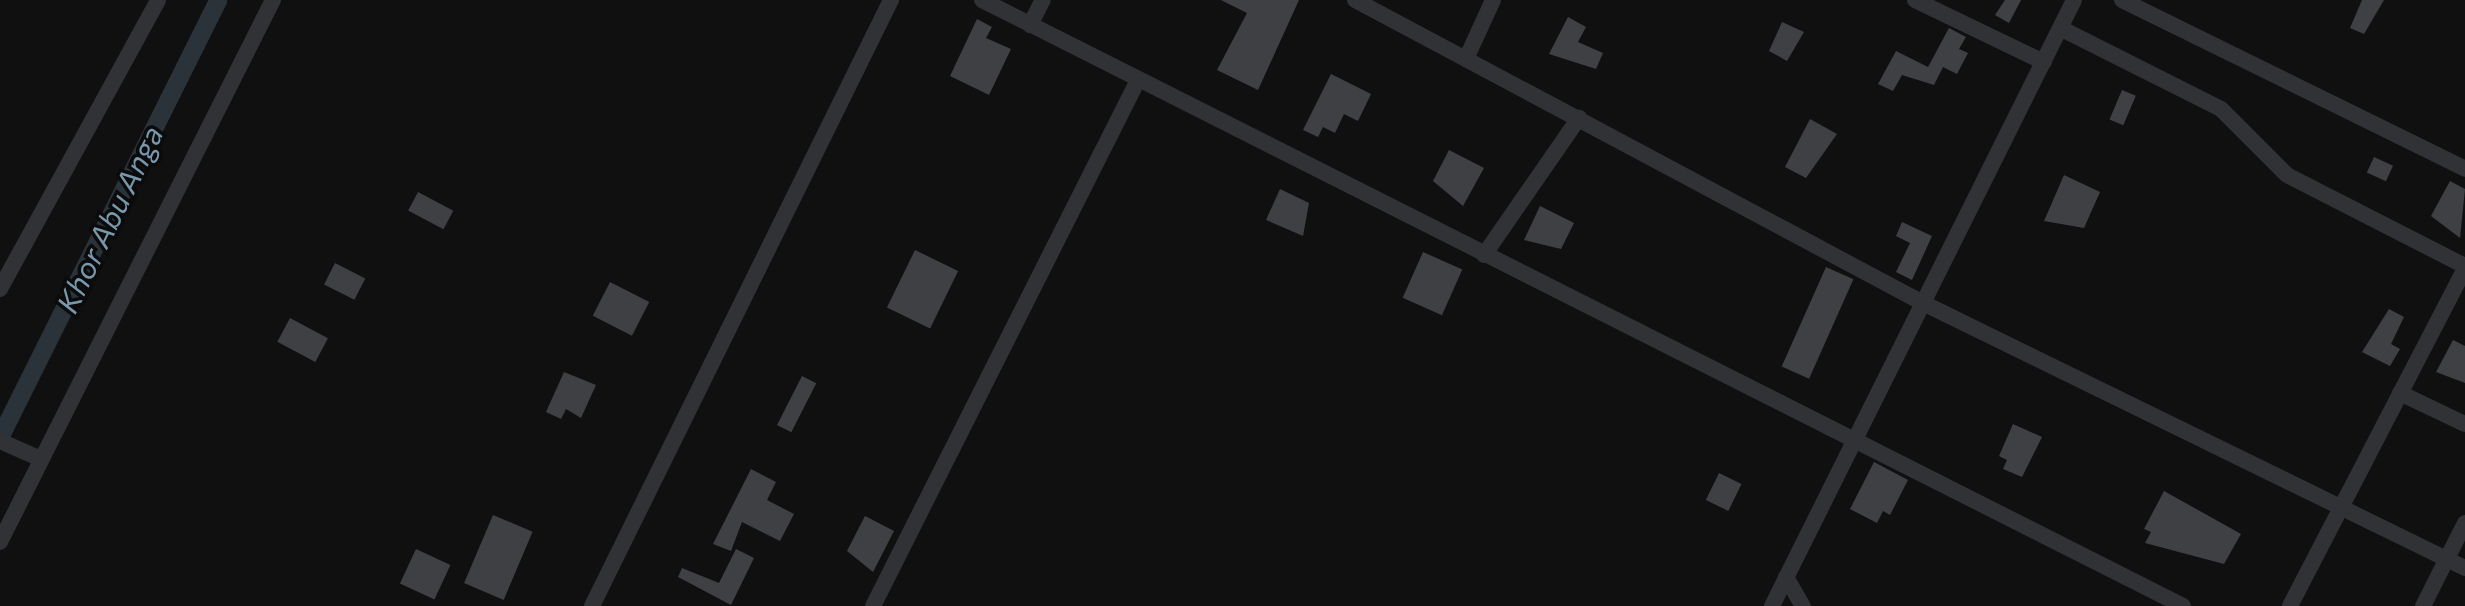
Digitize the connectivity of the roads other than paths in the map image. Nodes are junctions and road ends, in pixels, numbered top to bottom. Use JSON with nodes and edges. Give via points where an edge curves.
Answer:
{"nodes":[{"id":1,"x":158,"y":0,"type":"edge"},
{"id":2,"x":273,"y":0,"type":"edge"},
{"id":3,"x":891,"y":0,"type":"edge"},
{"id":4,"x":982,"y":0,"type":"edge"},
{"id":5,"x":1043,"y":0,"type":"edge"},
{"id":6,"x":1355,"y":0,"type":"edge"},
{"id":7,"x":1493,"y":0,"type":"edge"},
{"id":8,"x":1915,"y":0,"type":"edge"},
{"id":9,"x":2074,"y":0,"type":"edge"},
{"id":10,"x":2122,"y":0,"type":"edge"},
{"id":11,"x":1030,"y":25,"type":"junction"},
{"id":12,"x":2060,"y":28,"type":"junction"},
{"id":13,"x":1466,"y":59,"type":"junction"},
{"id":14,"x":2044,"y":62,"type":"junction"},
{"id":15,"x":1138,"y":80,"type":"junction"},
{"id":16,"x":1579,"y":118,"type":"junction"},
{"id":17,"x":2465,"y":169,"type":"edge"},
{"id":18,"x":1484,"y":255,"type":"junction"},
{"id":19,"x":2465,"y":268,"type":"edge"},
{"id":20,"x":0,"y":289,"type":"edge"},
{"id":21,"x":1923,"y":303,"type":"junction"},
{"id":22,"x":2400,"y":393,"type":"junction"},
{"id":23,"x":2465,"y":424,"type":"edge"},
{"id":24,"x":1855,"y":438,"type":"junction"},
{"id":25,"x":0,"y":441,"type":"edge"},
{"id":26,"x":41,"y":459,"type":"junction"},
{"id":27,"x":2341,"y":507,"type":"junction"},
{"id":28,"x":2465,"y":523,"type":"edge"},
{"id":29,"x":0,"y":542,"type":"edge"},
{"id":30,"x":2446,"y":559,"type":"junction"},
{"id":31,"x":2465,"y":568,"type":"edge"},
{"id":32,"x":1786,"y":577,"type":"junction"},
{"id":33,"x":592,"y":606,"type":"edge"},
{"id":34,"x":873,"y":606,"type":"edge"},
{"id":35,"x":1772,"y":606,"type":"edge"},
{"id":36,"x":1803,"y":606,"type":"edge"},
{"id":37,"x":2183,"y":606,"type":"edge"},
{"id":38,"x":2290,"y":606,"type":"edge"},
{"id":39,"x":2423,"y":606,"type":"edge"}],
"edges":[{"from":1,"to":20,"type":"street"},
{"from":2,"to":26,"type":"street"},
{"from":3,"to":33,"type":"street"},
{"from":4,"to":11,"type":"street"},
{"from":5,"to":11,"type":"street"},
{"from":6,"to":13,"type":"street"},
{"from":7,"to":13,"type":"street"},
{"from":8,"to":14,"type":"street"},
{"from":9,"to":12,"type":"street"},
{"from":10,"to":17,"type":"street"},
{"from":11,"to":15,"type":"street"},
{"from":12,"to":14,"type":"street"},
{"from":12,"to":19,"type":"street","via":[[2221,109],[2287,175]]},
{"from":13,"to":16,"type":"street"},
{"from":14,"to":21,"type":"street"},
{"from":15,"to":18,"type":"street"},
{"from":15,"to":34,"type":"street"},
{"from":16,"to":18,"type":"street"},
{"from":16,"to":21,"type":"street"},
{"from":18,"to":24,"type":"street"},
{"from":19,"to":22,"type":"street"},
{"from":21,"to":24,"type":"street"},
{"from":21,"to":27,"type":"street"},
{"from":22,"to":23,"type":"street"},
{"from":22,"to":27,"type":"street"},
{"from":24,"to":32,"type":"street"},
{"from":24,"to":37,"type":"street"},
{"from":25,"to":26,"type":"street"},
{"from":26,"to":29,"type":"street"},
{"from":27,"to":30,"type":"street"},
{"from":27,"to":38,"type":"street"},
{"from":28,"to":30,"type":"street"},
{"from":30,"to":31,"type":"street"},
{"from":30,"to":39,"type":"street"},
{"from":32,"to":35,"type":"street"},
{"from":32,"to":36,"type":"street"}]}
